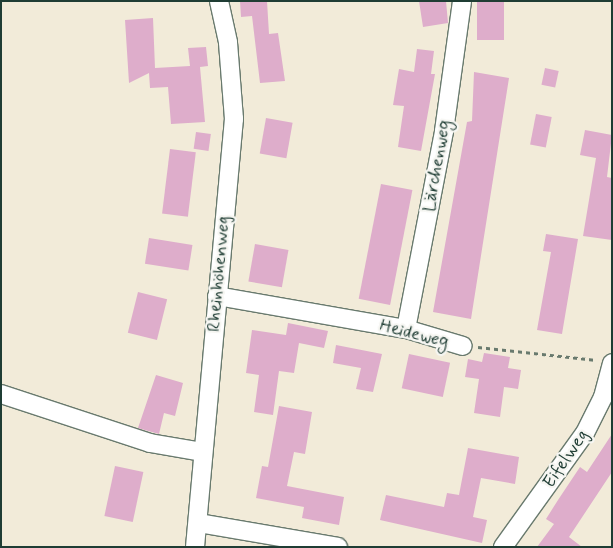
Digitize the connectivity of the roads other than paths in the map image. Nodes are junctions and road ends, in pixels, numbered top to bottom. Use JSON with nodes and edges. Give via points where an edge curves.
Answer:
{"nodes":[{"id":1,"x":219,"y":1,"type":"edge"},
{"id":2,"x":462,"y":1,"type":"edge"},
{"id":3,"x":217,"y":296,"type":"junction"},
{"id":4,"x":406,"y":329,"type":"junction"},
{"id":5,"x":462,"y":346,"type":"road end"},
{"id":6,"x":607,"y":362,"type":"edge"},
{"id":7,"x":1,"y":394,"type":"edge"},
{"id":8,"x":203,"y":452,"type":"junction"},
{"id":9,"x":198,"y":523,"type":"junction"},
{"id":10,"x":195,"y":547,"type":"edge"},
{"id":11,"x":338,"y":547,"type":"edge"},
{"id":12,"x":503,"y":547,"type":"edge"}],
"edges":[{"from":1,"to":3,"type":"street","name":"Rheinhöhenweg","via":[[228,42],[234,119]]},
{"from":2,"to":4,"type":"street","name":"Lärchenweg","via":[[444,131]]},
{"from":3,"to":4,"type":"street","name":"Heideweg"},
{"from":3,"to":8,"type":"street","name":"Rheinhöhenweg"},
{"from":4,"to":5,"type":"street","name":"Heideweg"},
{"from":6,"to":12,"type":"street","name":"Eifelweg","via":[[602,397],[585,433]]},
{"from":7,"to":8,"type":"street","via":[[150,443]]},
{"from":8,"to":9,"type":"street","name":"Rheinhöhenweg"},
{"from":9,"to":10,"type":"street","name":"Rheinhöhenweg"},
{"from":9,"to":11,"type":"street"}]}
